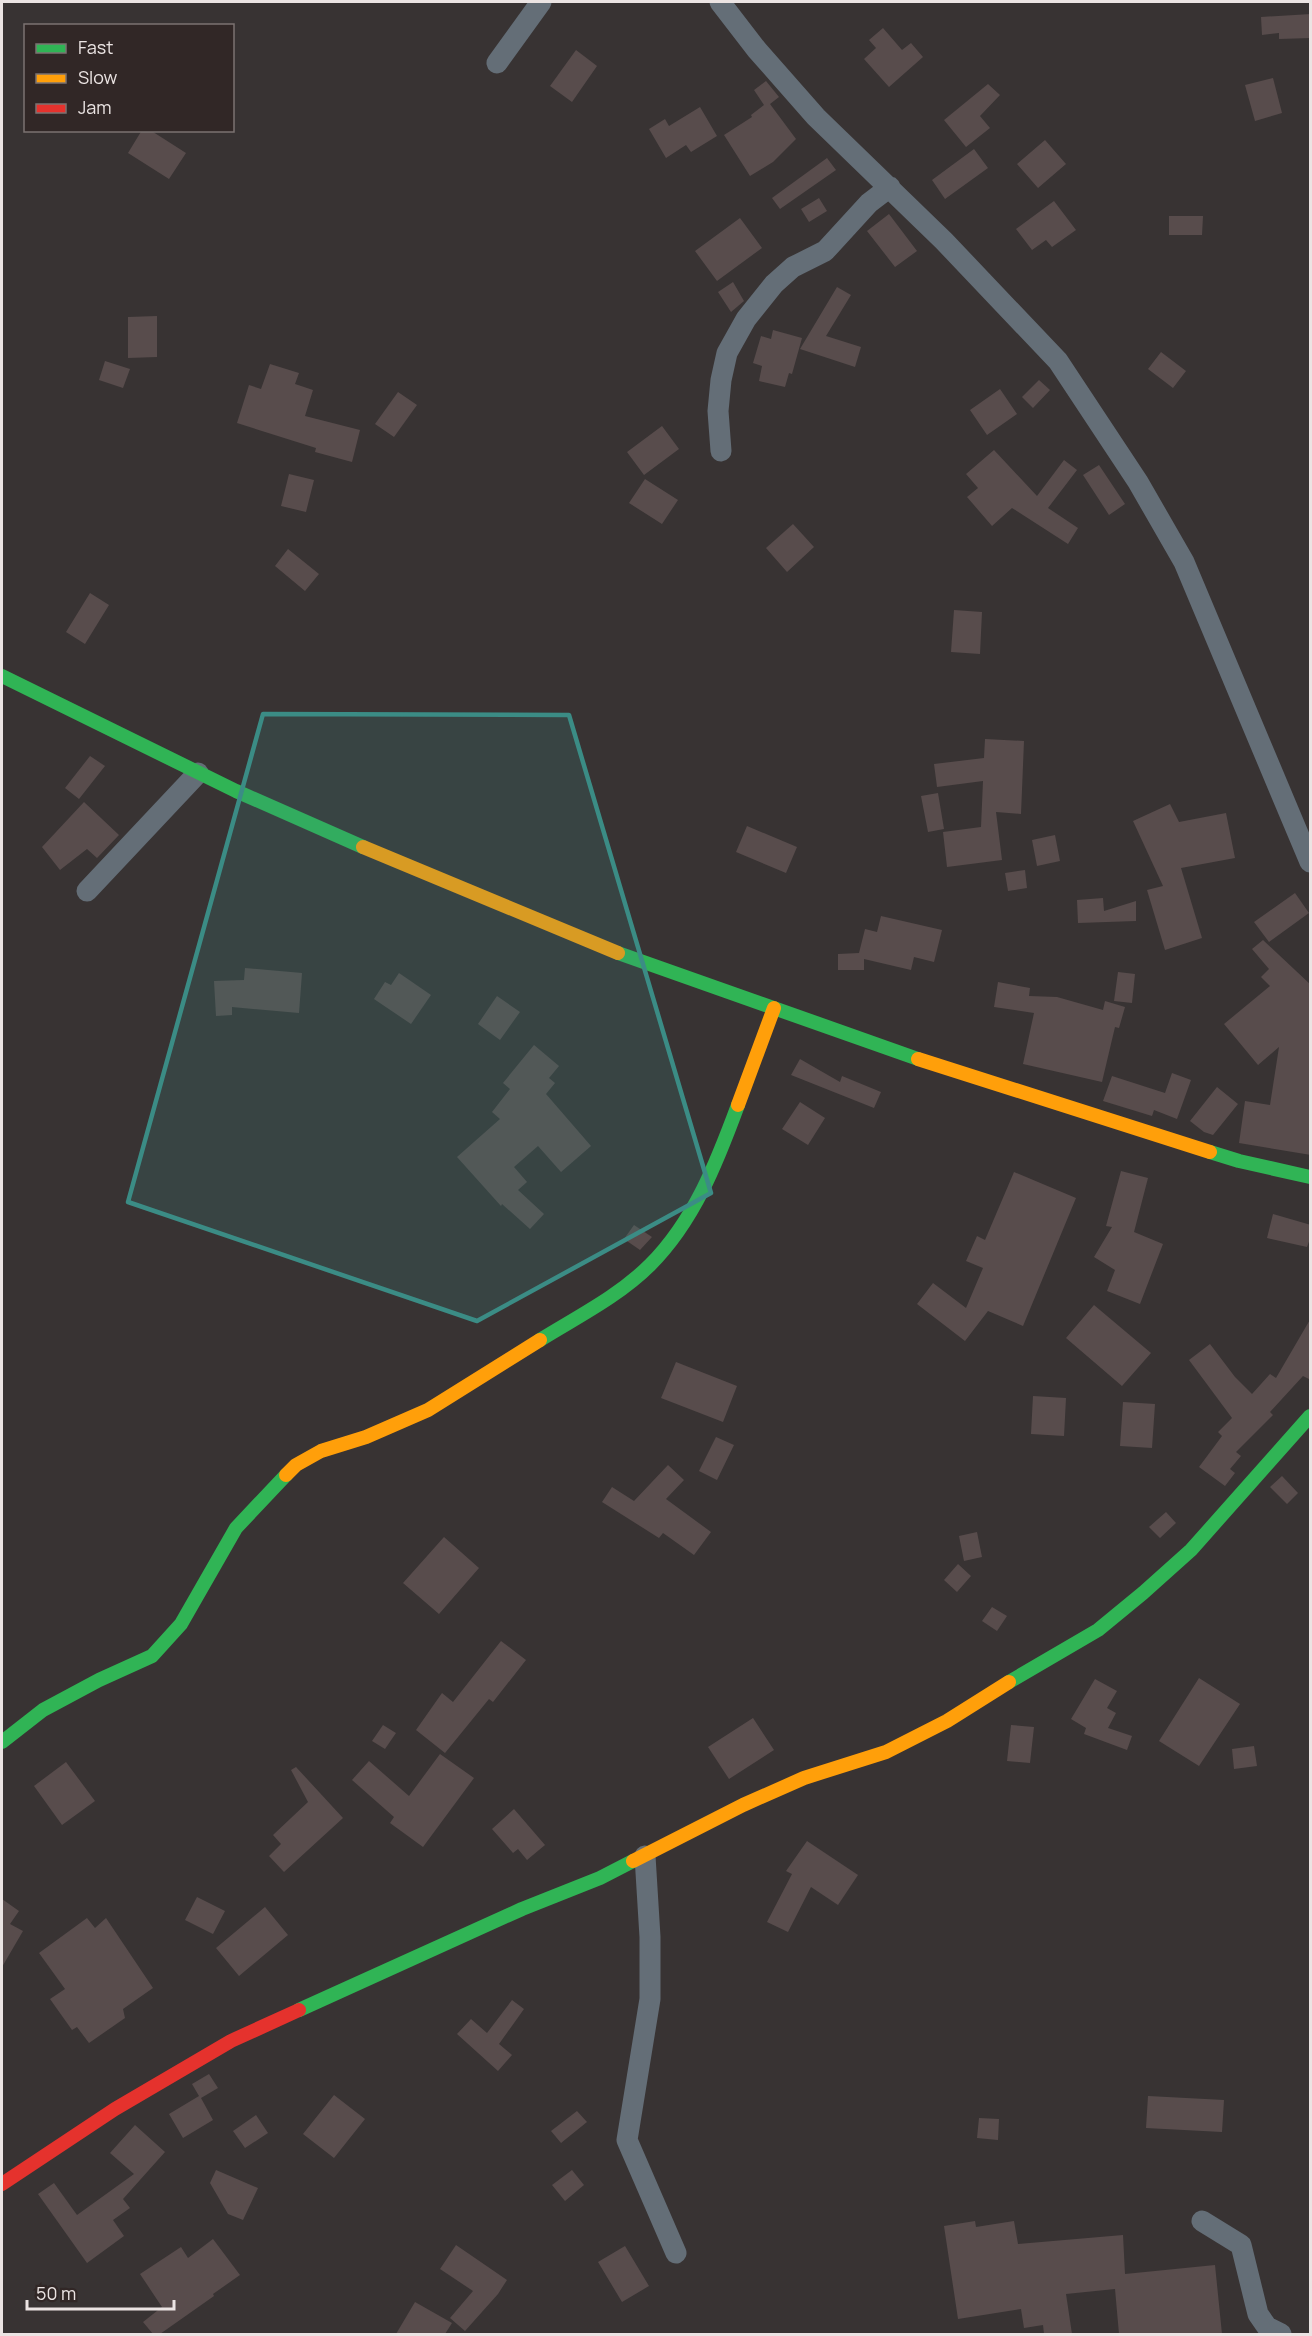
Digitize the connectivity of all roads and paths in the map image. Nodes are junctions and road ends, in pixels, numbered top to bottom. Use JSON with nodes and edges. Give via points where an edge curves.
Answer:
{"nodes":[{"id":1,"x":541,"y":2,"type":"edge"},
{"id":2,"x":720,"y":2,"type":"edge"},
{"id":3,"x":497,"y":63,"type":"dead end"},
{"id":4,"x":890,"y":187,"type":"junction"},
{"id":5,"x":721,"y":451,"type":"dead end"},
{"id":6,"x":2,"y":676,"type":"edge"},
{"id":7,"x":198,"y":773,"type":"junction"},
{"id":8,"x":1311,"y":861,"type":"edge"},
{"id":9,"x":87,"y":891,"type":"dead end"},
{"id":10,"x":774,"y":1008,"type":"junction"},
{"id":11,"x":1311,"y":1177,"type":"edge"},
{"id":12,"x":1311,"y":1416,"type":"edge"},
{"id":13,"x":2,"y":1742,"type":"edge"},
{"id":14,"x":645,"y":1856,"type":"junction"},
{"id":15,"x":2,"y":2184,"type":"edge"},
{"id":16,"x":1202,"y":2221,"type":"dead end"},
{"id":17,"x":676,"y":2253,"type":"dead end"},
{"id":18,"x":1281,"y":2334,"type":"edge"}],
"edges":[{"from":1,"to":3,"type":"street"},
{"from":2,"to":4,"type":"street","via":[[816,117]]},
{"from":4,"to":5,"type":"street","via":[[869,203],[825,251],[793,267],[774,284],[746,319],[727,353],[721,380]]},
{"from":4,"to":8,"type":"street","via":[[1058,361],[1138,482],[1184,562]]},
{"from":6,"to":7,"type":"street"},
{"from":7,"to":9,"type":"street"},
{"from":7,"to":10,"type":"street","via":[[599,946]]},
{"from":10,"to":11,"type":"street","via":[[975,1078],[1239,1161]]},
{"from":10,"to":13,"type":"street","via":[[713,1172],[670,1243],[649,1266],[621,1289],[428,1410],[366,1437],[321,1451],[296,1465],[236,1528],[181,1624],[152,1656],[44,1710]]},
{"from":12,"to":14,"type":"street","via":[[1191,1550],[1098,1630],[947,1721],[896,1747],[804,1778]]},
{"from":14,"to":15,"type":"street","via":[[231,2041],[115,2109]]},
{"from":14,"to":17,"type":"street","via":[[650,1999],[627,2140]]},
{"from":16,"to":18,"type":"street","via":[[1241,2245],[1258,2314],[1267,2327]]}]}
